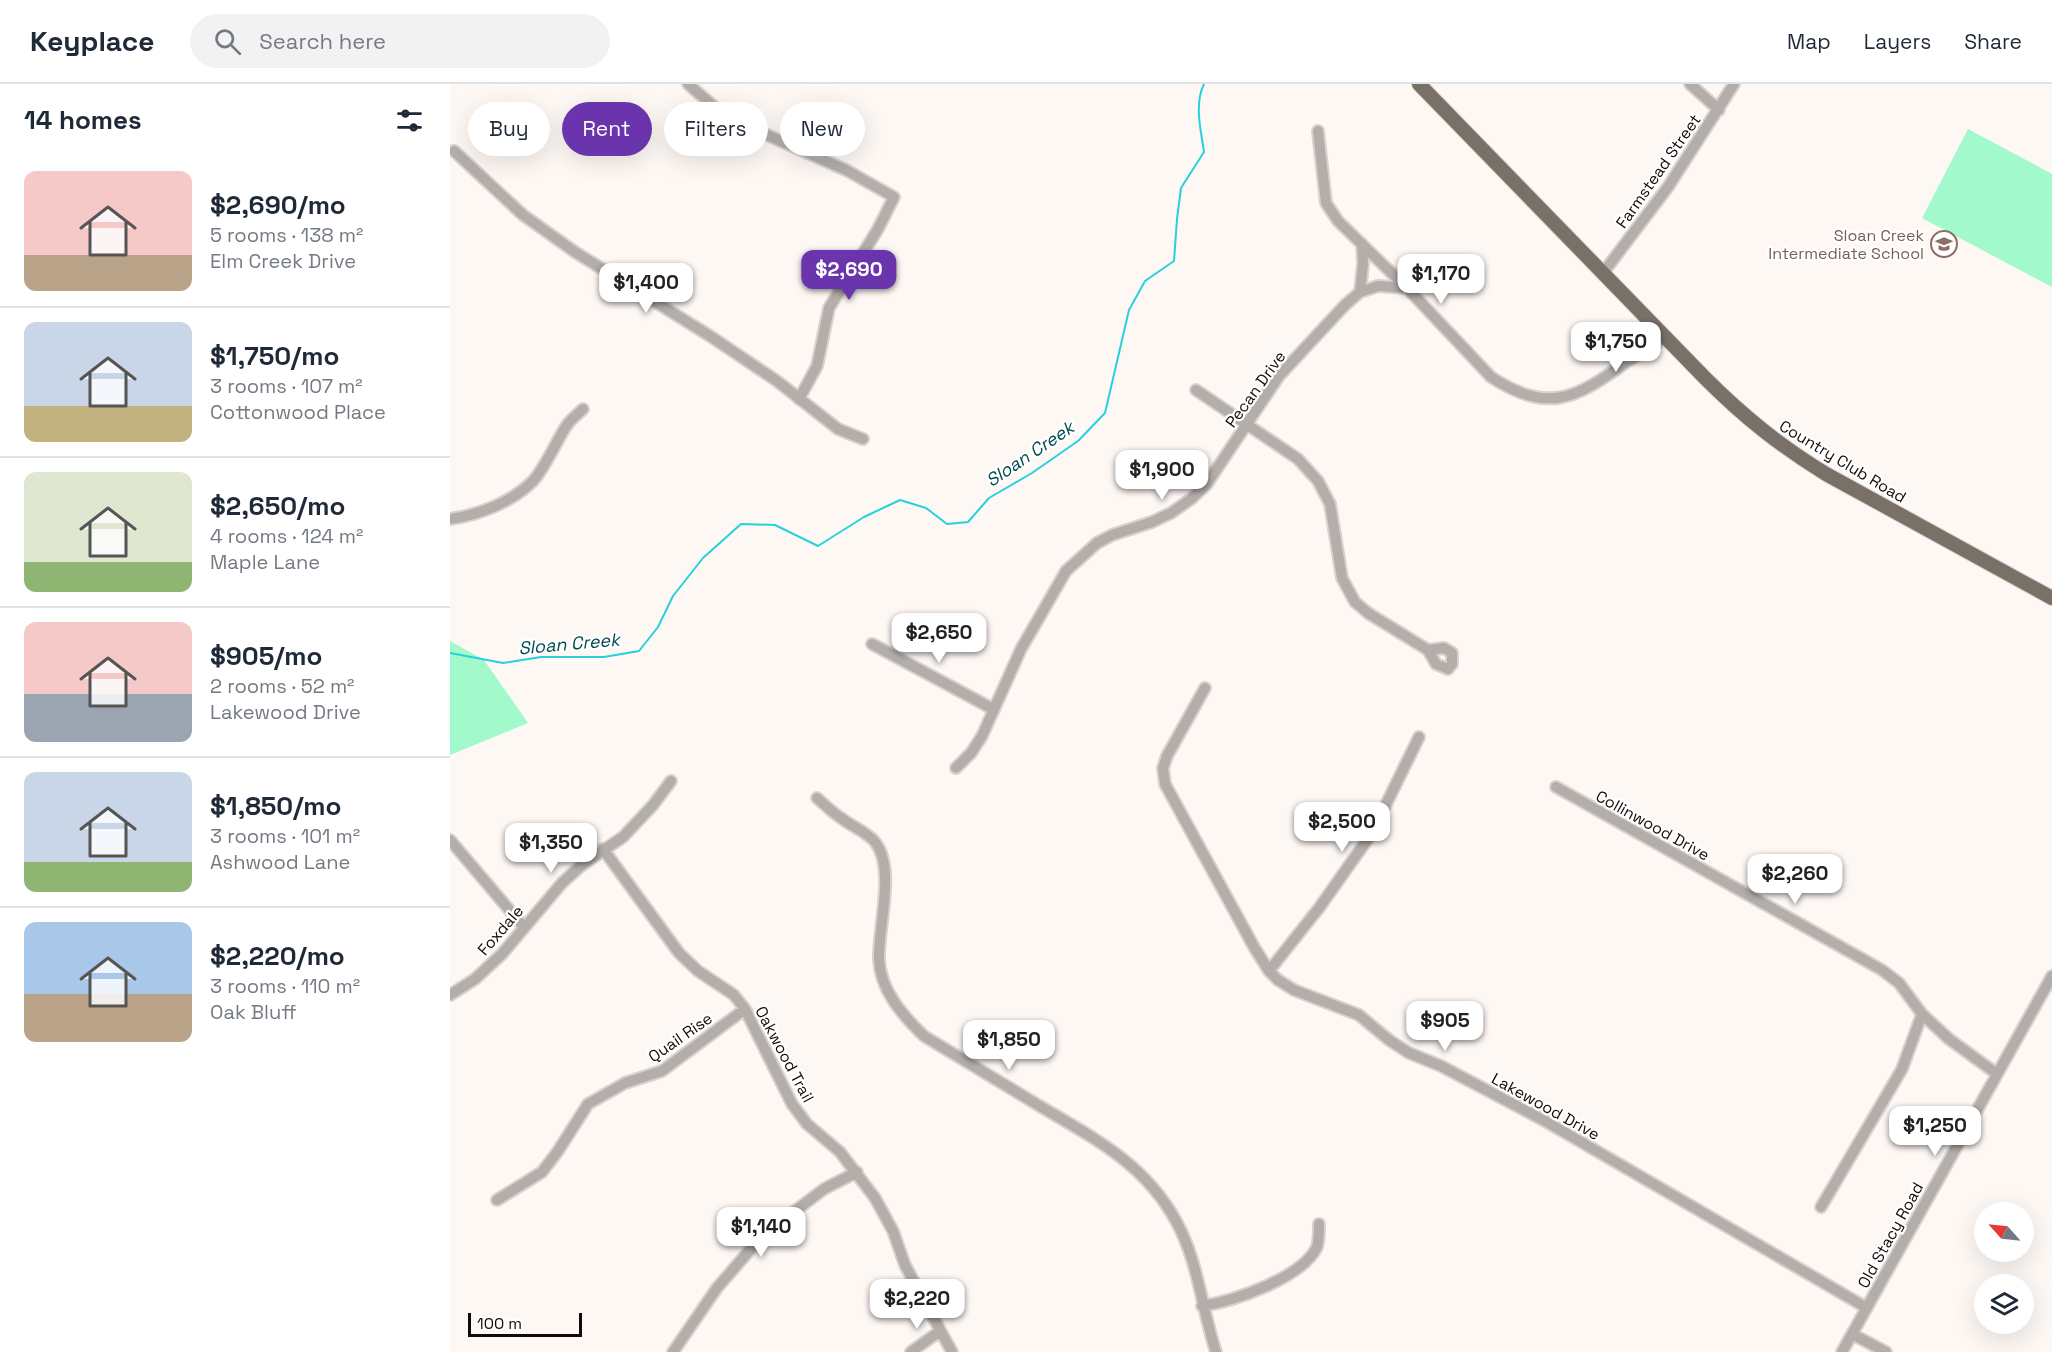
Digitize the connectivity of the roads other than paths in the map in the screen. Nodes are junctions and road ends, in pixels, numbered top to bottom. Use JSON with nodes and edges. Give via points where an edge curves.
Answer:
{"nodes":[{"id":1,"x":688,"y":84,"type":"edge"},
{"id":2,"x":1419,"y":84,"type":"edge"},
{"id":3,"x":1690,"y":84,"type":"edge"},
{"id":4,"x":1734,"y":84,"type":"edge"},
{"id":5,"x":1719,"y":110,"type":"junction"},
{"id":6,"x":1318,"y":131,"type":"dead end"},
{"id":7,"x":454,"y":151,"type":"dead end"},
{"id":8,"x":1362,"y":244,"type":"junction"},
{"id":9,"x":1603,"y":273,"type":"junction"},
{"id":10,"x":1407,"y":288,"type":"junction"},
{"id":11,"x":1360,"y":292,"type":"junction"},
{"id":12,"x":1653,"y":324,"type":"junction"},
{"id":13,"x":1665,"y":336,"type":"junction"},
{"id":14,"x":1626,"y":362,"type":"junction"},
{"id":15,"x":1196,"y":390,"type":"dead end"},
{"id":16,"x":799,"y":399,"type":"junction"},
{"id":17,"x":583,"y":409,"type":"dead end"},
{"id":18,"x":1247,"y":423,"type":"junction"},
{"id":19,"x":862,"y":439,"type":"dead end"},
{"id":20,"x":450,"y":519,"type":"edge"},
{"id":21,"x":2052,"y":598,"type":"edge"},
{"id":22,"x":872,"y":644,"type":"dead end"},
{"id":23,"x":1428,"y":650,"type":"dead end"},
{"id":24,"x":1205,"y":688,"type":"dead end"},
{"id":25,"x":993,"y":709,"type":"junction"},
{"id":26,"x":1419,"y":737,"type":"dead end"},
{"id":27,"x":956,"y":768,"type":"dead end"},
{"id":28,"x":671,"y":781,"type":"dead end"},
{"id":29,"x":1556,"y":787,"type":"dead end"},
{"id":30,"x":817,"y":798,"type":"dead end"},
{"id":31,"x":450,"y":840,"type":"edge"},
{"id":32,"x":603,"y":849,"type":"junction"},
{"id":33,"x":523,"y":926,"type":"junction"},
{"id":34,"x":1269,"y":971,"type":"junction"},
{"id":35,"x":2052,"y":975,"type":"edge"},
{"id":36,"x":450,"y":995,"type":"edge"},
{"id":37,"x":745,"y":1009,"type":"junction"},
{"id":38,"x":1922,"y":1014,"type":"junction"},
{"id":39,"x":1997,"y":1074,"type":"junction"},
{"id":40,"x":857,"y":1172,"type":"junction"},
{"id":41,"x":497,"y":1200,"type":"dead end"},
{"id":42,"x":1821,"y":1207,"type":"dead end"},
{"id":43,"x":1320,"y":1224,"type":"dead end"},
{"id":44,"x":1202,"y":1306,"type":"junction"},
{"id":45,"x":1867,"y":1308,"type":"junction"},
{"id":46,"x":940,"y":1331,"type":"junction"},
{"id":47,"x":1852,"y":1334,"type":"junction"},
{"id":48,"x":673,"y":1352,"type":"edge"},
{"id":49,"x":910,"y":1352,"type":"edge"},
{"id":50,"x":952,"y":1352,"type":"edge"},
{"id":51,"x":1216,"y":1352,"type":"edge"},
{"id":52,"x":1842,"y":1352,"type":"edge"},
{"id":53,"x":1886,"y":1352,"type":"edge"}],
"edges":[{"from":1,"to":16,"type":"street","via":[[737,121],[846,170],[894,197],[829,308],[817,366]]},
{"from":2,"to":9,"type":"main road","name":"Country Club Road"},
{"from":3,"to":5,"type":"street"},
{"from":4,"to":5,"type":"street","name":"Farmstead Street"},
{"from":5,"to":9,"type":"street","name":"Farmstead Street","via":[[1653,208]]},
{"from":6,"to":8,"type":"street","via":[[1326,203]]},
{"from":7,"to":16,"type":"street","via":[[522,215],[719,342]]},
{"from":8,"to":10,"type":"street"},
{"from":8,"to":11,"type":"street"},
{"from":9,"to":12,"type":"main road","name":"Country Club Road"},
{"from":10,"to":11,"type":"street","via":[[1378,286]]},
{"from":10,"to":14,"type":"street","via":[[1491,377],[1526,396],[1547,399],[1574,395],[1594,386]]},
{"from":11,"to":18,"type":"street","name":"Pecan Drive","via":[[1279,376]]},
{"from":12,"to":13,"type":"main road","name":"Country Club Road"},
{"from":12,"to":14,"type":"street","via":[[1631,349]]},
{"from":13,"to":14,"type":"street"},
{"from":13,"to":21,"type":"main road","name":"Country Club Road","via":[[1754,425],[1790,452]]},
{"from":15,"to":18,"type":"street"},
{"from":16,"to":19,"type":"street","via":[[838,429]]},
{"from":17,"to":20,"type":"street","via":[[568,423],[534,480],[504,501],[470,516]]},
{"from":18,"to":23,"type":"street","via":[[1298,459],[1318,481],[1330,504],[1342,578],[1355,603]]},
{"from":18,"to":25,"type":"street","name":"Pecan Drive","via":[[1206,485],[1191,499],[1152,522],[1097,543],[1066,571],[1021,649]]},
{"from":22,"to":25,"type":"street"},
{"from":24,"to":34,"type":"street","name":"Lakewood Drive","via":[[1167,756],[1163,768],[1165,784]]},
{"from":25,"to":27,"type":"street","name":"Pecan Drive","via":[[982,736]]},
{"from":26,"to":34,"type":"street","via":[[1372,832],[1349,868]]},
{"from":28,"to":32,"type":"street","name":"Foxdale","via":[[623,837]]},
{"from":29,"to":38,"type":"street","name":"Collinwood Drive","via":[[1882,970],[1899,983]]},
{"from":30,"to":44,"type":"street","via":[[874,841],[884,857],[879,961],[888,991],[901,1014],[924,1036],[1086,1133],[1133,1166],[1168,1208],[1181,1231],[1190,1252]]},
{"from":31,"to":33,"type":"street"},
{"from":32,"to":33,"type":"street","name":"Foxdale","via":[[562,883]]},
{"from":32,"to":37,"type":"street","name":"Oakwood Trail","via":[[679,953],[698,972],[734,995]]},
{"from":33,"to":36,"type":"street","name":"Foxdale","via":[[502,954]]},
{"from":34,"to":45,"type":"street","name":"Lakewood Drive","via":[[1294,990],[1359,1015],[1409,1053],[1545,1121]]},
{"from":35,"to":39,"type":"street","name":"Old Stacy Road"},
{"from":37,"to":40,"type":"street","name":"Oakwood Trail","via":[[792,1104]]},
{"from":37,"to":41,"type":"street","name":"Quail Rise","via":[[662,1071],[625,1083],[588,1104],[542,1172]]},
{"from":38,"to":39,"type":"street","name":"Collinwood Drive"},
{"from":38,"to":42,"type":"street","via":[[1902,1069]]},
{"from":39,"to":45,"type":"street","name":"Old Stacy Road"},
{"from":40,"to":46,"type":"street","name":"Oakwood Trail","via":[[886,1217],[905,1265]]},
{"from":40,"to":48,"type":"street","via":[[824,1189],[762,1236],[717,1288]]},
{"from":43,"to":44,"type":"street","via":[[1317,1247],[1298,1269],[1237,1298]]},
{"from":44,"to":51,"type":"street"},
{"from":45,"to":47,"type":"street","name":"Old Stacy Road"},
{"from":46,"to":49,"type":"street"},
{"from":46,"to":50,"type":"street","name":"Oakwood Trail"},
{"from":47,"to":52,"type":"street","name":"Old Stacy Road"},
{"from":47,"to":53,"type":"street"}]}
